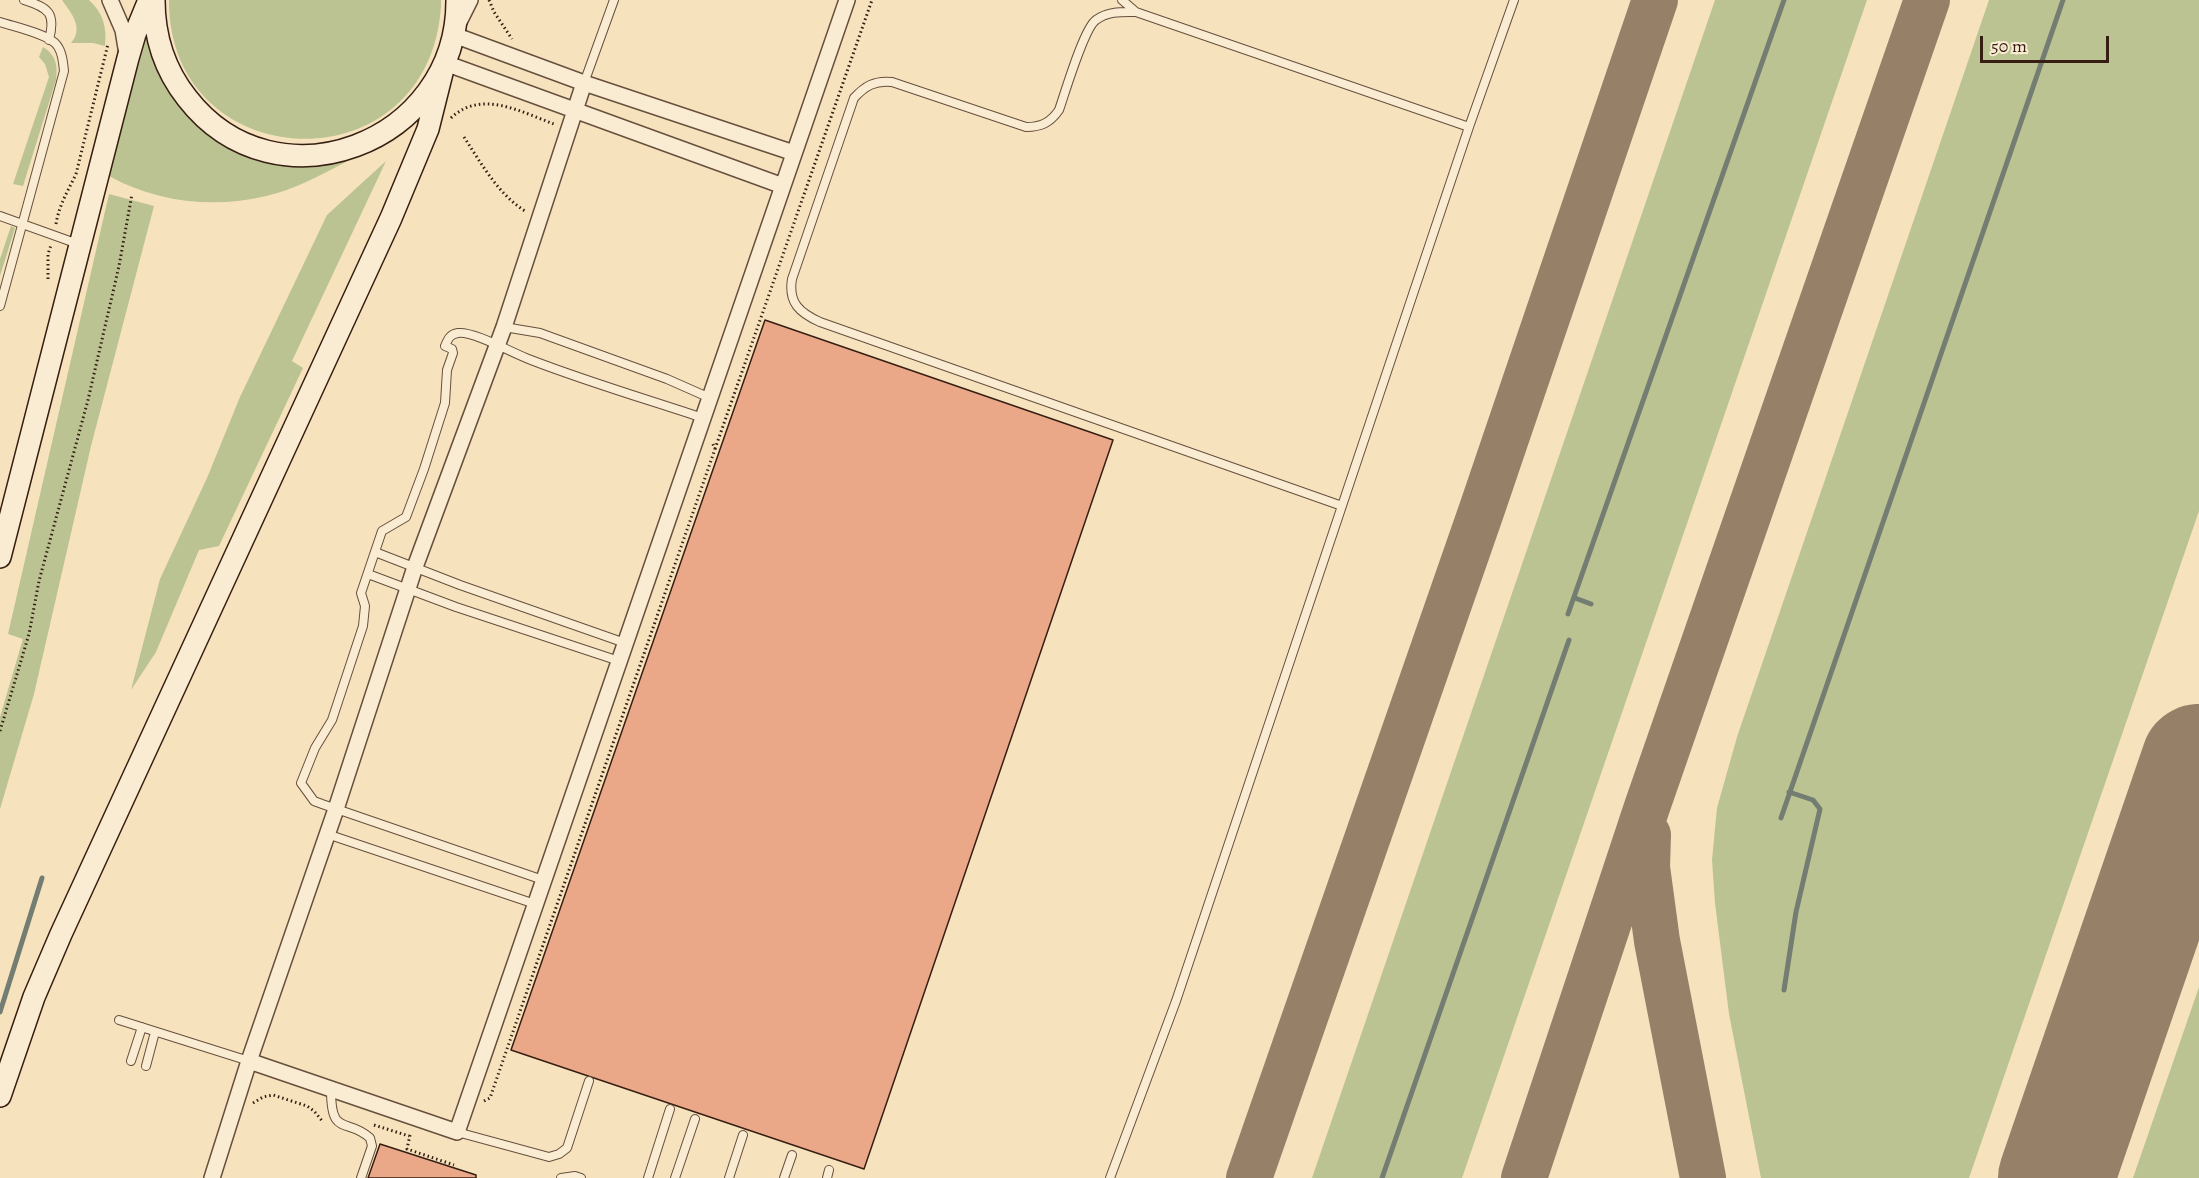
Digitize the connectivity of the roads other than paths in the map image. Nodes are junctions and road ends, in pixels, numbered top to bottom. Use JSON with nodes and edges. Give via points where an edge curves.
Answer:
{"nodes":[{"id":1,"x":24,"y":0,"type":"edge"},
{"id":2,"x":110,"y":0,"type":"edge"},
{"id":3,"x":149,"y":0,"type":"edge"},
{"id":4,"x":154,"y":0,"type":"edge"},
{"id":5,"x":457,"y":0,"type":"edge"},
{"id":6,"x":470,"y":0,"type":"edge"},
{"id":7,"x":614,"y":0,"type":"edge"},
{"id":8,"x":847,"y":0,"type":"edge"},
{"id":9,"x":1122,"y":0,"type":"edge"},
{"id":10,"x":1514,"y":0,"type":"edge"},
{"id":11,"x":1136,"y":12,"type":"junction"},
{"id":12,"x":0,"y":22,"type":"edge"},
{"id":13,"x":454,"y":34,"type":"junction"},
{"id":14,"x":49,"y":40,"type":"junction"},
{"id":15,"x":128,"y":58,"type":"junction"},
{"id":16,"x":445,"y":64,"type":"junction"},
{"id":17,"x":584,"y":82,"type":"junction"},
{"id":18,"x":574,"y":112,"type":"junction"},
{"id":19,"x":1469,"y":127,"type":"junction"},
{"id":20,"x":794,"y":153,"type":"junction"},
{"id":21,"x":783,"y":186,"type":"junction"},
{"id":22,"x":0,"y":216,"type":"edge"},
{"id":23,"x":23,"y":224,"type":"junction"},
{"id":24,"x":80,"y":245,"type":"junction"},
{"id":25,"x":0,"y":306,"type":"edge"},
{"id":26,"x":504,"y":327,"type":"junction"},
{"id":27,"x":498,"y":346,"type":"junction"},
{"id":28,"x":710,"y":398,"type":"junction"},
{"id":29,"x":703,"y":418,"type":"junction"},
{"id":30,"x":1342,"y":507,"type":"junction"},
{"id":31,"x":375,"y":552,"type":"junction"},
{"id":32,"x":0,"y":557,"type":"edge"},
{"id":33,"x":415,"y":567,"type":"junction"},
{"id":34,"x":368,"y":574,"type":"junction"},
{"id":35,"x":408,"y":590,"type":"junction"},
{"id":36,"x":625,"y":643,"type":"junction"},
{"id":37,"x":619,"y":661,"type":"junction"},
{"id":38,"x":336,"y":809,"type":"junction"},
{"id":39,"x":327,"y":834,"type":"junction"},
{"id":40,"x":543,"y":880,"type":"junction"},
{"id":41,"x":535,"y":904,"type":"junction"},
{"id":42,"x":119,"y":1020,"type":"dead end"},
{"id":43,"x":142,"y":1027,"type":"junction"},
{"id":44,"x":156,"y":1032,"type":"junction"},
{"id":45,"x":131,"y":1061,"type":"dead end"},
{"id":46,"x":249,"y":1061,"type":"junction"},
{"id":47,"x":146,"y":1066,"type":"dead end"},
{"id":48,"x":589,"y":1081,"type":"dead end"},
{"id":49,"x":331,"y":1090,"type":"junction"},
{"id":50,"x":0,"y":1096,"type":"edge"},
{"id":51,"x":670,"y":1109,"type":"dead end"},
{"id":52,"x":695,"y":1119,"type":"dead end"},
{"id":53,"x":457,"y":1132,"type":"junction"},
{"id":54,"x":744,"y":1135,"type":"dead end"},
{"id":55,"x":792,"y":1155,"type":"dead end"},
{"id":56,"x":212,"y":1178,"type":"edge"},
{"id":57,"x":361,"y":1178,"type":"edge"},
{"id":58,"x":561,"y":1178,"type":"edge"},
{"id":59,"x":581,"y":1178,"type":"edge"},
{"id":60,"x":648,"y":1178,"type":"edge"},
{"id":61,"x":675,"y":1178,"type":"edge"},
{"id":62,"x":729,"y":1178,"type":"edge"},
{"id":63,"x":784,"y":1178,"type":"edge"},
{"id":64,"x":1110,"y":1178,"type":"edge"}],
"edges":[{"from":1,"to":14,"type":"lane","via":[[51,15]]},
{"from":2,"to":15,"type":"street","via":[[123,30]]},
{"from":3,"to":15,"type":"street"},
{"from":4,"to":16,"type":"street","via":[[159,42],[181,91],[219,129],[269,151],[322,154],[374,139],[419,104]]},
{"from":5,"to":13,"type":"street"},
{"from":6,"to":13,"type":"street"},
{"from":7,"to":17,"type":"lane"},
{"from":8,"to":20,"type":"street"},
{"from":9,"to":11,"type":"lane"},
{"from":10,"to":19,"type":"lane"},
{"from":11,"to":19,"type":"lane"},
{"from":11,"to":30,"type":"lane","via":[[1114,13],[1091,25],[1059,110],[1053,119],[1037,127],[1026,127],[892,82],[869,84],[861,90],[854,98],[792,279],[794,301],[800,311],[820,322]]},
{"from":12,"to":14,"type":"lane"},
{"from":13,"to":16,"type":"street"},
{"from":13,"to":17,"type":"street"},
{"from":14,"to":23,"type":"lane","via":[[60,51],[64,71]]},
{"from":15,"to":24,"type":"street"},
{"from":16,"to":18,"type":"street"},
{"from":16,"to":50,"type":"street","via":[[428,129],[391,218],[61,934],[33,997]]},
{"from":17,"to":18,"type":"street"},
{"from":17,"to":20,"type":"street"},
{"from":18,"to":21,"type":"street"},
{"from":18,"to":26,"type":"street"},
{"from":19,"to":30,"type":"lane"},
{"from":20,"to":21,"type":"street"},
{"from":21,"to":28,"type":"street"},
{"from":22,"to":23,"type":"lane"},
{"from":23,"to":24,"type":"lane"},
{"from":23,"to":25,"type":"lane"},
{"from":24,"to":32,"type":"street"},
{"from":26,"to":27,"type":"street"},
{"from":26,"to":28,"type":"lane","via":[[540,333]]},
{"from":27,"to":29,"type":"lane"},
{"from":27,"to":31,"type":"lane","via":[[459,333],[450,336],[445,345],[453,353],[447,370],[445,403],[424,469],[406,517],[382,531]]},
{"from":27,"to":33,"type":"street"},
{"from":28,"to":29,"type":"street"},
{"from":29,"to":36,"type":"street"},
{"from":30,"to":64,"type":"lane","via":[[1176,1001]]},
{"from":31,"to":33,"type":"lane"},
{"from":31,"to":34,"type":"lane"},
{"from":33,"to":35,"type":"street"},
{"from":33,"to":36,"type":"lane"},
{"from":34,"to":35,"type":"lane"},
{"from":34,"to":38,"type":"lane","via":[[361,593],[366,615],[332,720],[301,783],[314,801]]},
{"from":35,"to":37,"type":"lane"},
{"from":35,"to":38,"type":"street"},
{"from":36,"to":37,"type":"street"},
{"from":37,"to":40,"type":"street"},
{"from":38,"to":39,"type":"street"},
{"from":38,"to":40,"type":"lane"},
{"from":39,"to":41,"type":"lane"},
{"from":39,"to":46,"type":"street"},
{"from":40,"to":41,"type":"street"},
{"from":41,"to":53,"type":"street"},
{"from":42,"to":43,"type":"lane"},
{"from":43,"to":44,"type":"lane"},
{"from":43,"to":45,"type":"lane"},
{"from":44,"to":46,"type":"lane"},
{"from":44,"to":47,"type":"lane"},
{"from":46,"to":49,"type":"street"},
{"from":46,"to":56,"type":"street"},
{"from":48,"to":53,"type":"lane","via":[[567,1148],[559,1154],[549,1157]]},
{"from":49,"to":53,"type":"street"},
{"from":49,"to":57,"type":"lane","via":[[336,1120],[370,1138],[372,1146]]},
{"from":51,"to":60,"type":"lane"},
{"from":52,"to":61,"type":"lane"},
{"from":54,"to":62,"type":"lane"},
{"from":55,"to":63,"type":"lane"},
{"from":58,"to":59,"type":"lane"}]}
